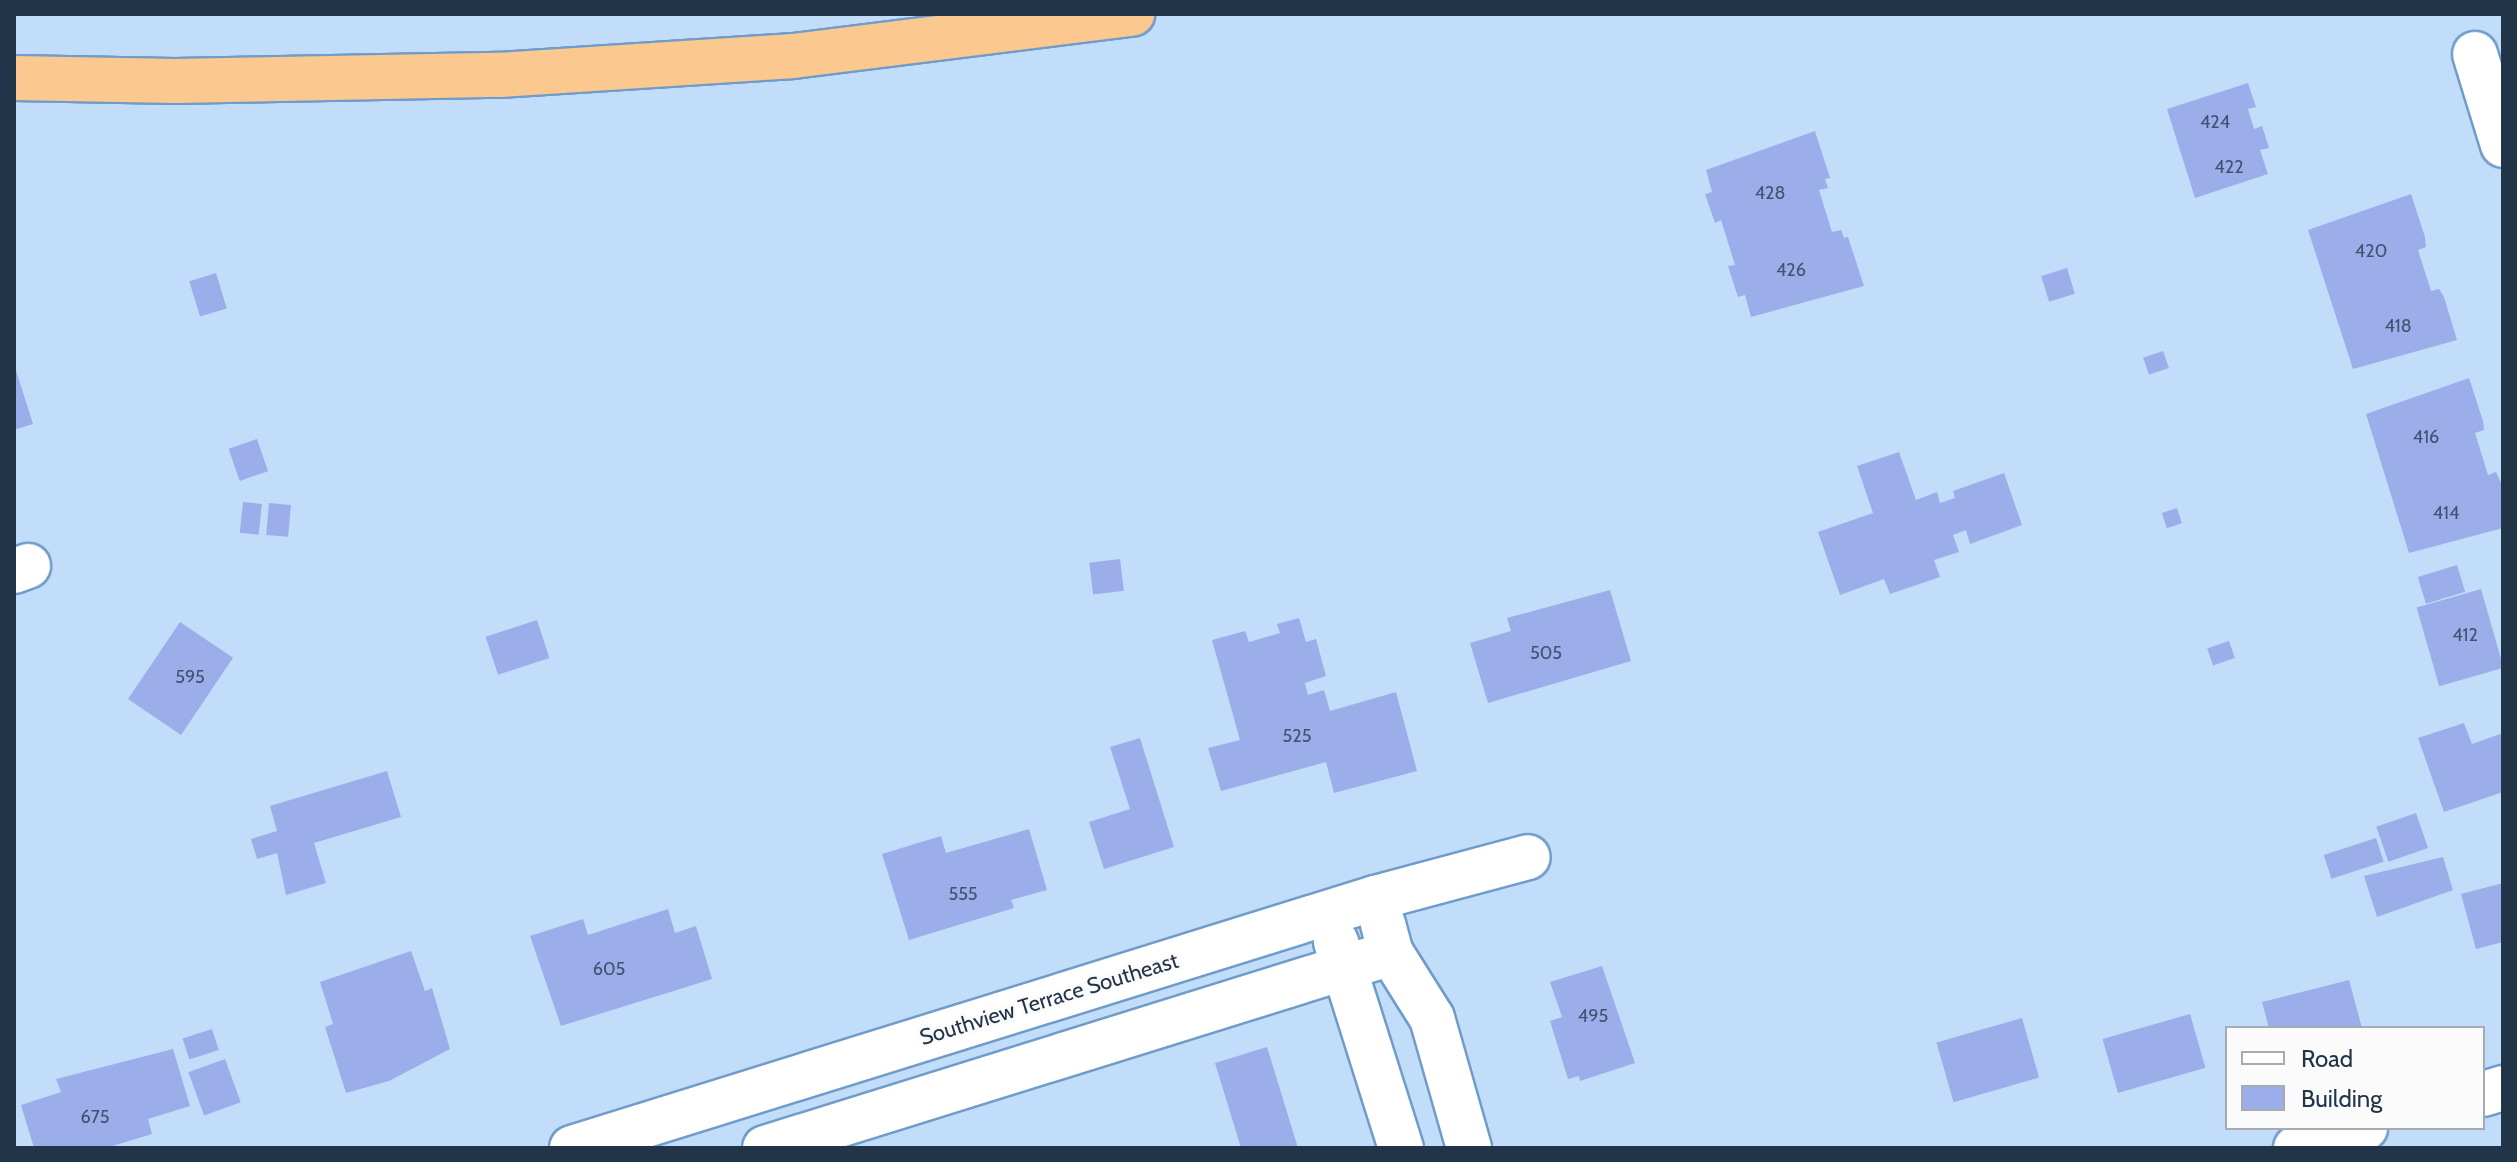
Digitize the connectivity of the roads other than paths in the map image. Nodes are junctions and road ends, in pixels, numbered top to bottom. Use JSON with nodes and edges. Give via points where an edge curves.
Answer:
{"nodes":[{"id":1,"x":1132,"y":14,"type":"edge"},
{"id":2,"x":2475,"y":54,"type":"dead end"},
{"id":3,"x":14,"y":78,"type":"edge"},
{"id":4,"x":2503,"y":145,"type":"edge"},
{"id":5,"x":1528,"y":857,"type":"dead end"},
{"id":6,"x":1375,"y":898,"type":"junction"},
{"id":7,"x":1327,"y":913,"type":"junction"},
{"id":8,"x":1391,"y":953,"type":"junction"},
{"id":9,"x":1345,"y":969,"type":"junction"},
{"id":10,"x":723,"y":1102,"type":"junction"},
{"id":11,"x":2358,"y":1130,"type":"edge"},
{"id":12,"x":686,"y":1132,"type":"edge"},
{"id":13,"x":572,"y":1148,"type":"edge"},
{"id":14,"x":739,"y":1148,"type":"edge"},
{"id":15,"x":765,"y":1148,"type":"edge"},
{"id":16,"x":1401,"y":1148,"type":"edge"},
{"id":17,"x":1469,"y":1148,"type":"edge"},
{"id":18,"x":2296,"y":1148,"type":"edge"}],
"edges":[{"from":1,"to":3,"type":"highway","via":[[793,56],[499,75]]},
{"from":2,"to":4,"type":"street"},
{"from":5,"to":6,"type":"street","name":"Southview Terrace Southeast"},
{"from":6,"to":7,"type":"street","name":"Southview Terrace Southeast"},
{"from":6,"to":8,"type":"street"},
{"from":7,"to":9,"type":"street"},
{"from":7,"to":10,"type":"street","name":"Southview Terrace Southeast"},
{"from":8,"to":9,"type":"street"},
{"from":8,"to":17,"type":"street","via":[[1432,1018]]},
{"from":9,"to":15,"type":"street"},
{"from":9,"to":16,"type":"street"},
{"from":10,"to":12,"type":"street","name":"Southview Terrace Southeast"},
{"from":10,"to":14,"type":"street"},
{"from":11,"to":18,"type":"street"},
{"from":12,"to":13,"type":"street","name":"Southview Terrace Southeast"}]}
